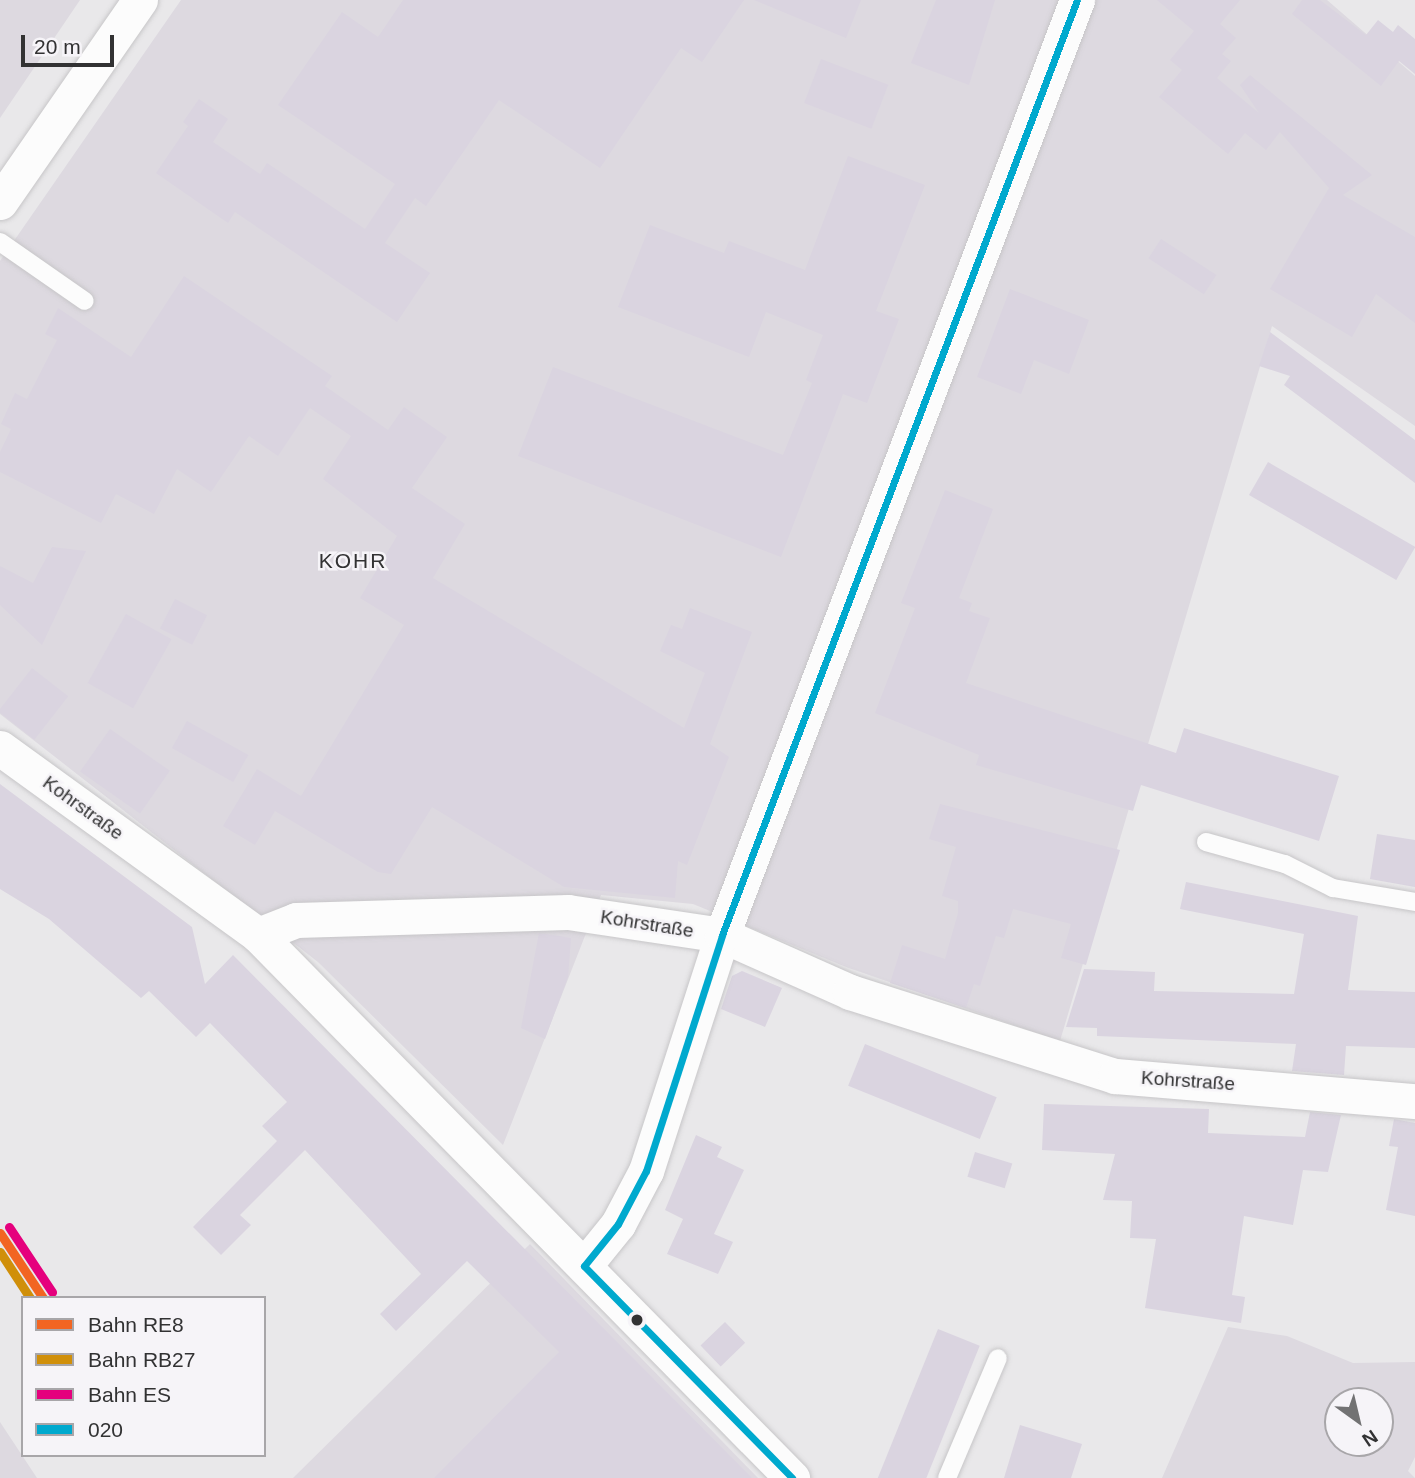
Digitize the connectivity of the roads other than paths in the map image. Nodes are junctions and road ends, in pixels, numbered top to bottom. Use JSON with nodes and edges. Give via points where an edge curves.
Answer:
{"nodes":[{"id":1,"x":140,"y":0,"type":"edge"},
{"id":2,"x":1077,"y":0,"type":"edge"},
{"id":3,"x":0,"y":202,"type":"edge"},
{"id":4,"x":0,"y":242,"type":"edge"},
{"id":5,"x":85,"y":300,"type":"dead end"},
{"id":6,"x":0,"y":748,"type":"edge"},
{"id":7,"x":1206,"y":842,"type":"dead end"},
{"id":8,"x":1415,"y":902,"type":"edge"},
{"id":9,"x":258,"y":935,"type":"junction"},
{"id":10,"x":722,"y":936,"type":"junction"},
{"id":11,"x":1415,"y":1101,"type":"edge"},
{"id":12,"x":584,"y":1266,"type":"junction"},
{"id":13,"x":999,"y":1357,"type":"dead end"},
{"id":14,"x":792,"y":1478,"type":"edge"},
{"id":15,"x":947,"y":1478,"type":"edge"}],
"edges":[{"from":1,"to":3,"type":"street"},
{"from":2,"to":10,"type":"street"},
{"from":4,"to":5,"type":"lane"},
{"from":6,"to":9,"type":"street","name":"Kohrstraße"},
{"from":7,"to":8,"type":"lane","via":[[1285,864],[1333,888]]},
{"from":9,"to":10,"type":"street","name":"Kohrstraße","via":[[296,920],[568,912]]},
{"from":9,"to":12,"type":"street"},
{"from":10,"to":11,"type":"street","name":"Kohrstraße","via":[[850,992],[1115,1076]]},
{"from":10,"to":12,"type":"street","via":[[646,1171],[618,1224]]},
{"from":12,"to":14,"type":"street"},
{"from":13,"to":15,"type":"lane"}]}
